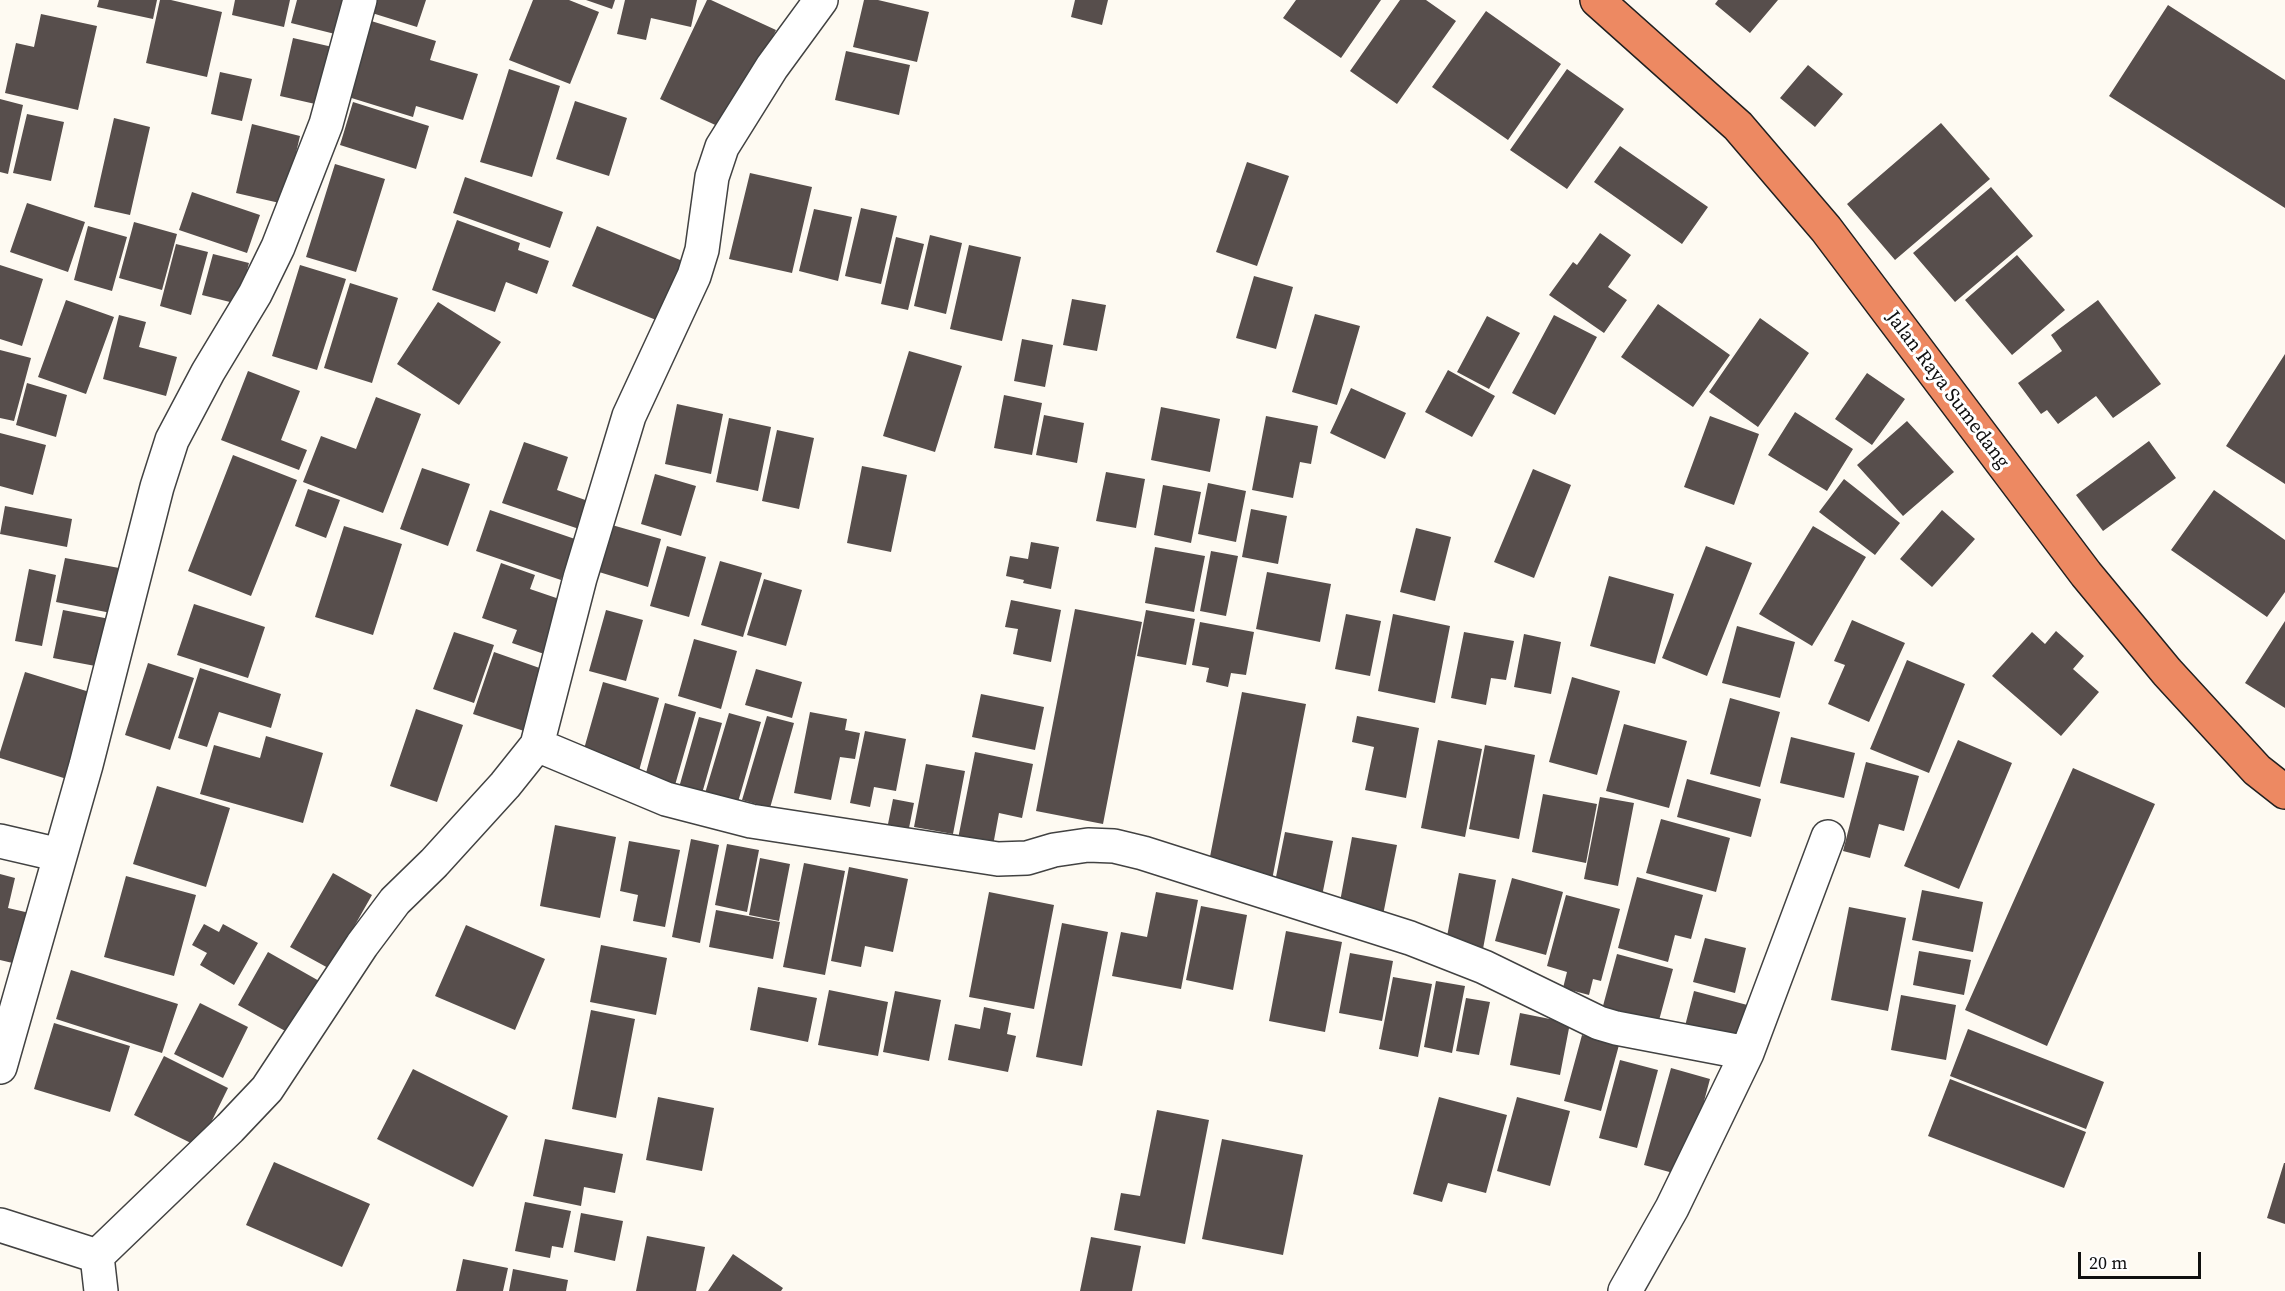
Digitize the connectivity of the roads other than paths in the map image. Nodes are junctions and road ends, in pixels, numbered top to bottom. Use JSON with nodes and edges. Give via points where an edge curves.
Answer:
{"nodes":[{"id":1,"x":360,"y":0,"type":"edge"},
{"id":2,"x":821,"y":0,"type":"edge"},
{"id":3,"x":1597,"y":0,"type":"edge"},
{"id":4,"x":537,"y":745,"type":"junction"},
{"id":5,"x":2285,"y":792,"type":"edge"},
{"id":6,"x":1828,"y":837,"type":"dead end"},
{"id":7,"x":0,"y":841,"type":"edge"},
{"id":8,"x":60,"y":855,"type":"junction"},
{"id":9,"x":1747,"y":1053,"type":"junction"},
{"id":10,"x":0,"y":1067,"type":"edge"},
{"id":11,"x":0,"y":1225,"type":"edge"},
{"id":12,"x":97,"y":1256,"type":"junction"},
{"id":13,"x":101,"y":1291,"type":"edge"},
{"id":14,"x":1625,"y":1291,"type":"edge"}],
"edges":[{"from":1,"to":8,"type":"street","via":[[326,123],[278,247],[172,440]]},
{"from":2,"to":4,"type":"street","via":[[772,67],[722,147],[712,177],[702,250],[629,416],[580,578]]},
{"from":3,"to":5,"type":"highway","name":"Jalan Raya Sumedang","via":[[1738,126],[1826,230],[2086,574],[2167,672],[2257,770]]},
{"from":4,"to":9,"type":"street","via":[[666,799],[751,821],[998,859],[1027,858],[1088,845],[1143,853],[1410,938],[1484,967],[1599,1023]]},
{"from":4,"to":12,"type":"street","via":[[434,863],[395,900],[267,1089]]},
{"from":6,"to":9,"type":"street"},
{"from":7,"to":8,"type":"street"},
{"from":8,"to":10,"type":"street"},
{"from":9,"to":14,"type":"street","via":[[1672,1208]]},
{"from":11,"to":12,"type":"street"},
{"from":12,"to":13,"type":"street"}]}
